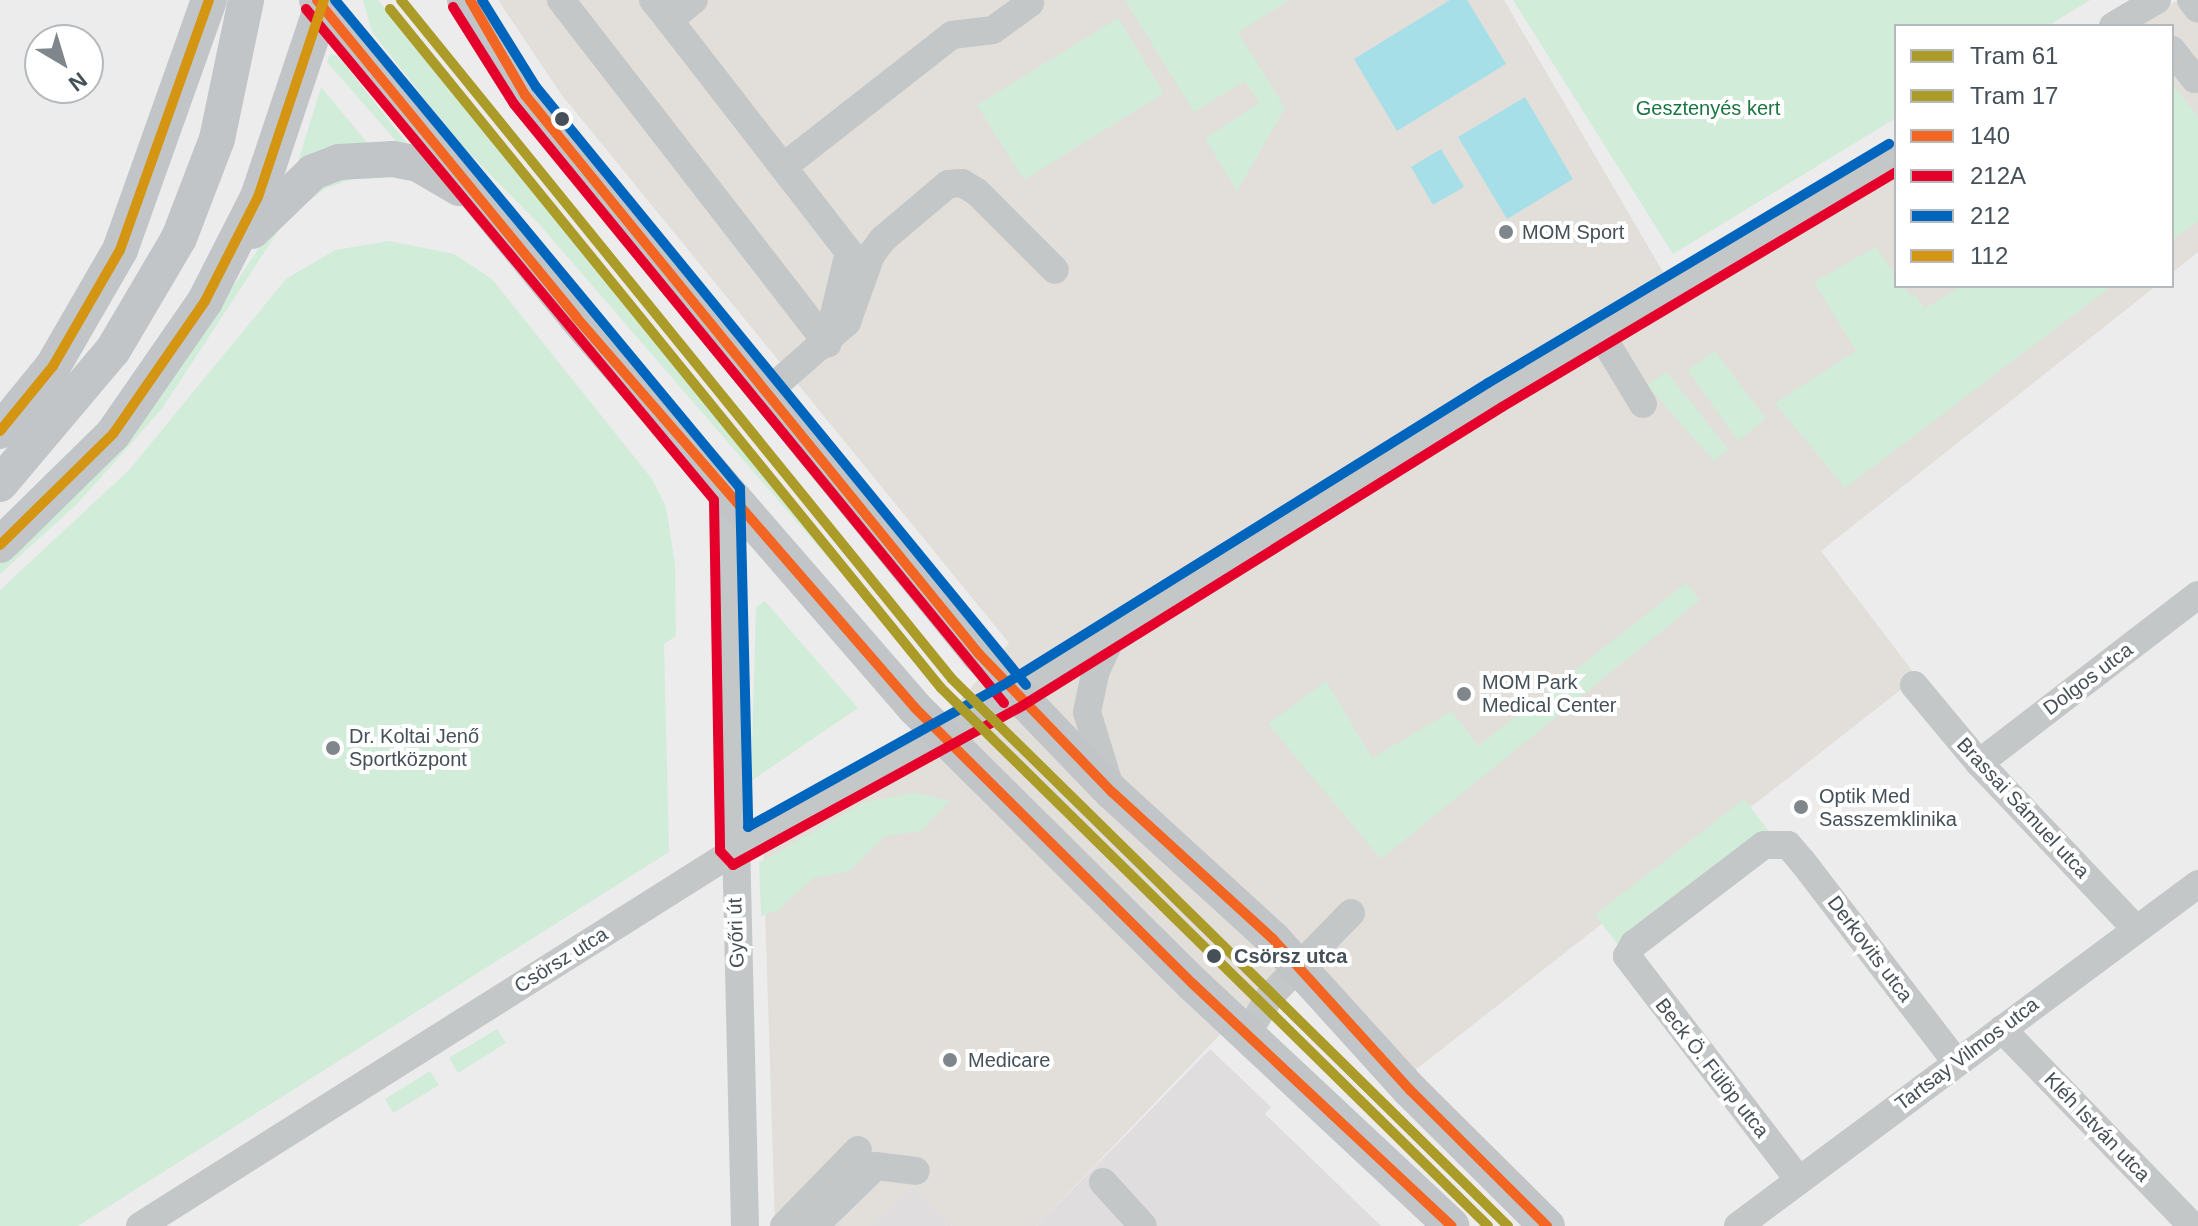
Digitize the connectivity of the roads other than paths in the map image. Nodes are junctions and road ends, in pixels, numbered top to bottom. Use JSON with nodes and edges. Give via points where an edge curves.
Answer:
{"nodes":[{"id":1,"x":209,"y":0,"type":"edge"},
{"id":2,"x":246,"y":0,"type":"edge"},
{"id":3,"x":561,"y":0,"type":"edge"},
{"id":4,"x":694,"y":0,"type":"edge"},
{"id":5,"x":2191,"y":0,"type":"edge"},
{"id":6,"x":321,"y":2,"type":"edge"},
{"id":7,"x":470,"y":2,"type":"edge"},
{"id":8,"x":1030,"y":3,"type":"dead end"},
{"id":9,"x":2198,"y":9,"type":"edge"},
{"id":10,"x":661,"y":10,"type":"edge"},
{"id":11,"x":2150,"y":12,"type":"edge"},
{"id":12,"x":2118,"y":24,"type":"edge"},
{"id":13,"x":2174,"y":53,"type":"edge"},
{"id":14,"x":2195,"y":79,"type":"dead end"},
{"id":15,"x":1894,"y":157,"type":"edge"},
{"id":16,"x":783,"y":167,"type":"junction"},
{"id":17,"x":479,"y":201,"type":"junction"},
{"id":18,"x":230,"y":256,"type":"junction"},
{"id":19,"x":1055,"y":270,"type":"dead end"},
{"id":20,"x":1600,"y":333,"type":"junction"},
{"id":21,"x":828,"y":344,"type":"junction"},
{"id":22,"x":766,"y":393,"type":"junction"},
{"id":23,"x":1643,"y":404,"type":"dead end"},
{"id":24,"x":0,"y":431,"type":"edge"},
{"id":25,"x":0,"y":484,"type":"edge"},
{"id":26,"x":728,"y":495,"type":"junction"},
{"id":27,"x":0,"y":545,"type":"edge"},
{"id":28,"x":2198,"y":595,"type":"edge"},
{"id":29,"x":1114,"y":634,"type":"junction"},
{"id":30,"x":1914,"y":685,"type":"dead end"},
{"id":31,"x":1015,"y":694,"type":"junction"},
{"id":32,"x":941,"y":735,"type":"junction"},
{"id":33,"x":1979,"y":763,"type":"junction"},
{"id":34,"x":1112,"y":792,"type":"junction"},
{"id":35,"x":734,"y":851,"type":"junction"},
{"id":36,"x":2198,"y":884,"type":"edge"},
{"id":37,"x":1351,"y":913,"type":"dead end"},
{"id":38,"x":2136,"y":929,"type":"junction"},
{"id":39,"x":1627,"y":956,"type":"joint"},
{"id":40,"x":1298,"y":965,"type":"junction"},
{"id":41,"x":2002,"y":1029,"type":"junction"},
{"id":42,"x":1248,"y":1032,"type":"junction"},
{"id":43,"x":1956,"y":1062,"type":"junction"},
{"id":44,"x":858,"y":1150,"type":"dead end"},
{"id":45,"x":916,"y":1171,"type":"dead end"},
{"id":46,"x":1798,"y":1179,"type":"junction"},
{"id":47,"x":1103,"y":1182,"type":"dead end"},
{"id":48,"x":140,"y":1226,"type":"edge"},
{"id":49,"x":745,"y":1226,"type":"edge"},
{"id":50,"x":784,"y":1226,"type":"edge"},
{"id":51,"x":814,"y":1226,"type":"edge"},
{"id":52,"x":1143,"y":1226,"type":"edge"},
{"id":53,"x":1452,"y":1226,"type":"edge"},
{"id":54,"x":1547,"y":1226,"type":"edge"},
{"id":55,"x":1738,"y":1226,"type":"edge"},
{"id":56,"x":2192,"y":1226,"type":"edge"}],
"edges":[{"from":1,"to":24,"type":"main road","via":[[120,250],[53,366]]},
{"from":2,"to":25,"type":"main road","via":[[221,127],[179,238],[113,350]]},
{"from":3,"to":21,"type":"street"},
{"from":4,"to":10,"type":"street"},
{"from":5,"to":9,"type":"street"},
{"from":6,"to":17,"type":"main road"},
{"from":6,"to":18,"type":"main road","via":[[274,156]]},
{"from":7,"to":22,"type":"main road","via":[[525,95]]},
{"from":8,"to":16,"type":"street","via":[[993,30],[952,35]]},
{"from":10,"to":16,"type":"street"},
{"from":11,"to":12,"type":"street"},
{"from":13,"to":14,"type":"street"},
{"from":15,"to":20,"type":"street","name":"Csörsz utca"},
{"from":16,"to":21,"type":"street","via":[[849,252]]},
{"from":17,"to":18,"type":"main road","via":[[418,164],[393,159],[339,162],[313,172],[284,196]]},
{"from":17,"to":26,"type":"main road"},
{"from":18,"to":27,"type":"main road","via":[[179,343],[113,434]]},
{"from":19,"to":21,"type":"street","via":[[977,192],[962,183],[948,184],[871,255],[847,322]]},
{"from":20,"to":23,"type":"street"},
{"from":20,"to":29,"type":"street","name":"Csörsz utca"},
{"from":21,"to":22,"type":"street"},
{"from":22,"to":31,"type":"main road"},
{"from":26,"to":32,"type":"main road"},
{"from":26,"to":35,"type":"street","name":"Győri út"},
{"from":28,"to":33,"type":"street","name":"Dolgos utca"},
{"from":29,"to":31,"type":"street","name":"Csörsz utca"},
{"from":29,"to":34,"type":"street","via":[[1095,673],[1087,712]]},
{"from":30,"to":33,"type":"street","name":"Brassai Sámuel utca"},
{"from":31,"to":32,"type":"street","name":"Csörsz utca"},
{"from":31,"to":34,"type":"main road"},
{"from":32,"to":35,"type":"street","name":"Csörsz utca"},
{"from":32,"to":42,"type":"main road"},
{"from":33,"to":38,"type":"street","name":"Brassai Sámuel utca"},
{"from":34,"to":40,"type":"main road"},
{"from":35,"to":48,"type":"street","name":"Csörsz utca"},
{"from":35,"to":49,"type":"street","name":"Győri út"},
{"from":36,"to":38,"type":"street","name":"Tartsay Vilmos utca"},
{"from":37,"to":40,"type":"street"},
{"from":38,"to":41,"type":"street","name":"Tartsay Vilmos utca"},
{"from":39,"to":43,"type":"street","name":"Derkovits utca","via":[[1634,944],[1764,845],[1788,845]]},
{"from":39,"to":46,"type":"street","name":"Beck Ö. Fülöp utca"},
{"from":40,"to":42,"type":"street"},
{"from":40,"to":54,"type":"main road","via":[[1410,1090]]},
{"from":41,"to":43,"type":"street","name":"Tartsay Vilmos utca"},
{"from":41,"to":56,"type":"street","name":"Kléh István utca"},
{"from":42,"to":53,"type":"main road"},
{"from":43,"to":46,"type":"street","name":"Tartsay Vilmos utca"},
{"from":44,"to":50,"type":"street"},
{"from":45,"to":51,"type":"street","via":[[876,1166]]},
{"from":46,"to":55,"type":"street","name":"Tartsay Vilmos utca"},
{"from":47,"to":52,"type":"street"}]}
